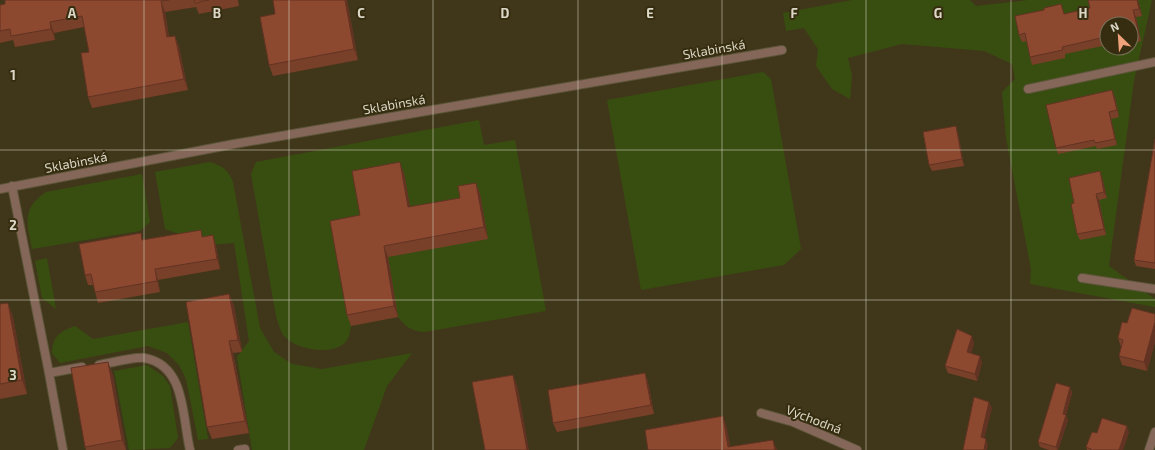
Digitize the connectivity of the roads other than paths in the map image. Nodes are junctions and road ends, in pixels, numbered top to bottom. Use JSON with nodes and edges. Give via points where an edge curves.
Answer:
{"nodes":[{"id":1,"x":782,"y":50,"type":"dead end"},
{"id":2,"x":1155,"y":62,"type":"edge"},
{"id":3,"x":1028,"y":89,"type":"dead end"},
{"id":4,"x":12,"y":186,"type":"junction"},
{"id":5,"x":0,"y":189,"type":"edge"},
{"id":6,"x":1082,"y":278,"type":"dead end"},
{"id":7,"x":1155,"y":289,"type":"edge"},
{"id":8,"x":49,"y":373,"type":"junction"},
{"id":9,"x":761,"y":413,"type":"dead end"},
{"id":10,"x":1155,"y":432,"type":"edge"},
{"id":11,"x":64,"y":450,"type":"edge"},
{"id":12,"x":190,"y":450,"type":"edge"},
{"id":13,"x":858,"y":450,"type":"edge"},
{"id":14,"x":1149,"y":450,"type":"edge"}],
"edges":[{"from":1,"to":4,"type":"street","name":"Sklabinská","via":[[234,144]]},
{"from":2,"to":3,"type":"street"},
{"from":4,"to":5,"type":"street","name":"Sklabinská"},
{"from":4,"to":8,"type":"street"},
{"from":6,"to":7,"type":"street"},
{"from":8,"to":11,"type":"street"},
{"from":8,"to":12,"type":"street","via":[[144,357],[167,368],[178,388]]},
{"from":9,"to":13,"type":"street","name":"Východná","via":[[793,422]]},
{"from":10,"to":14,"type":"street"}]}
